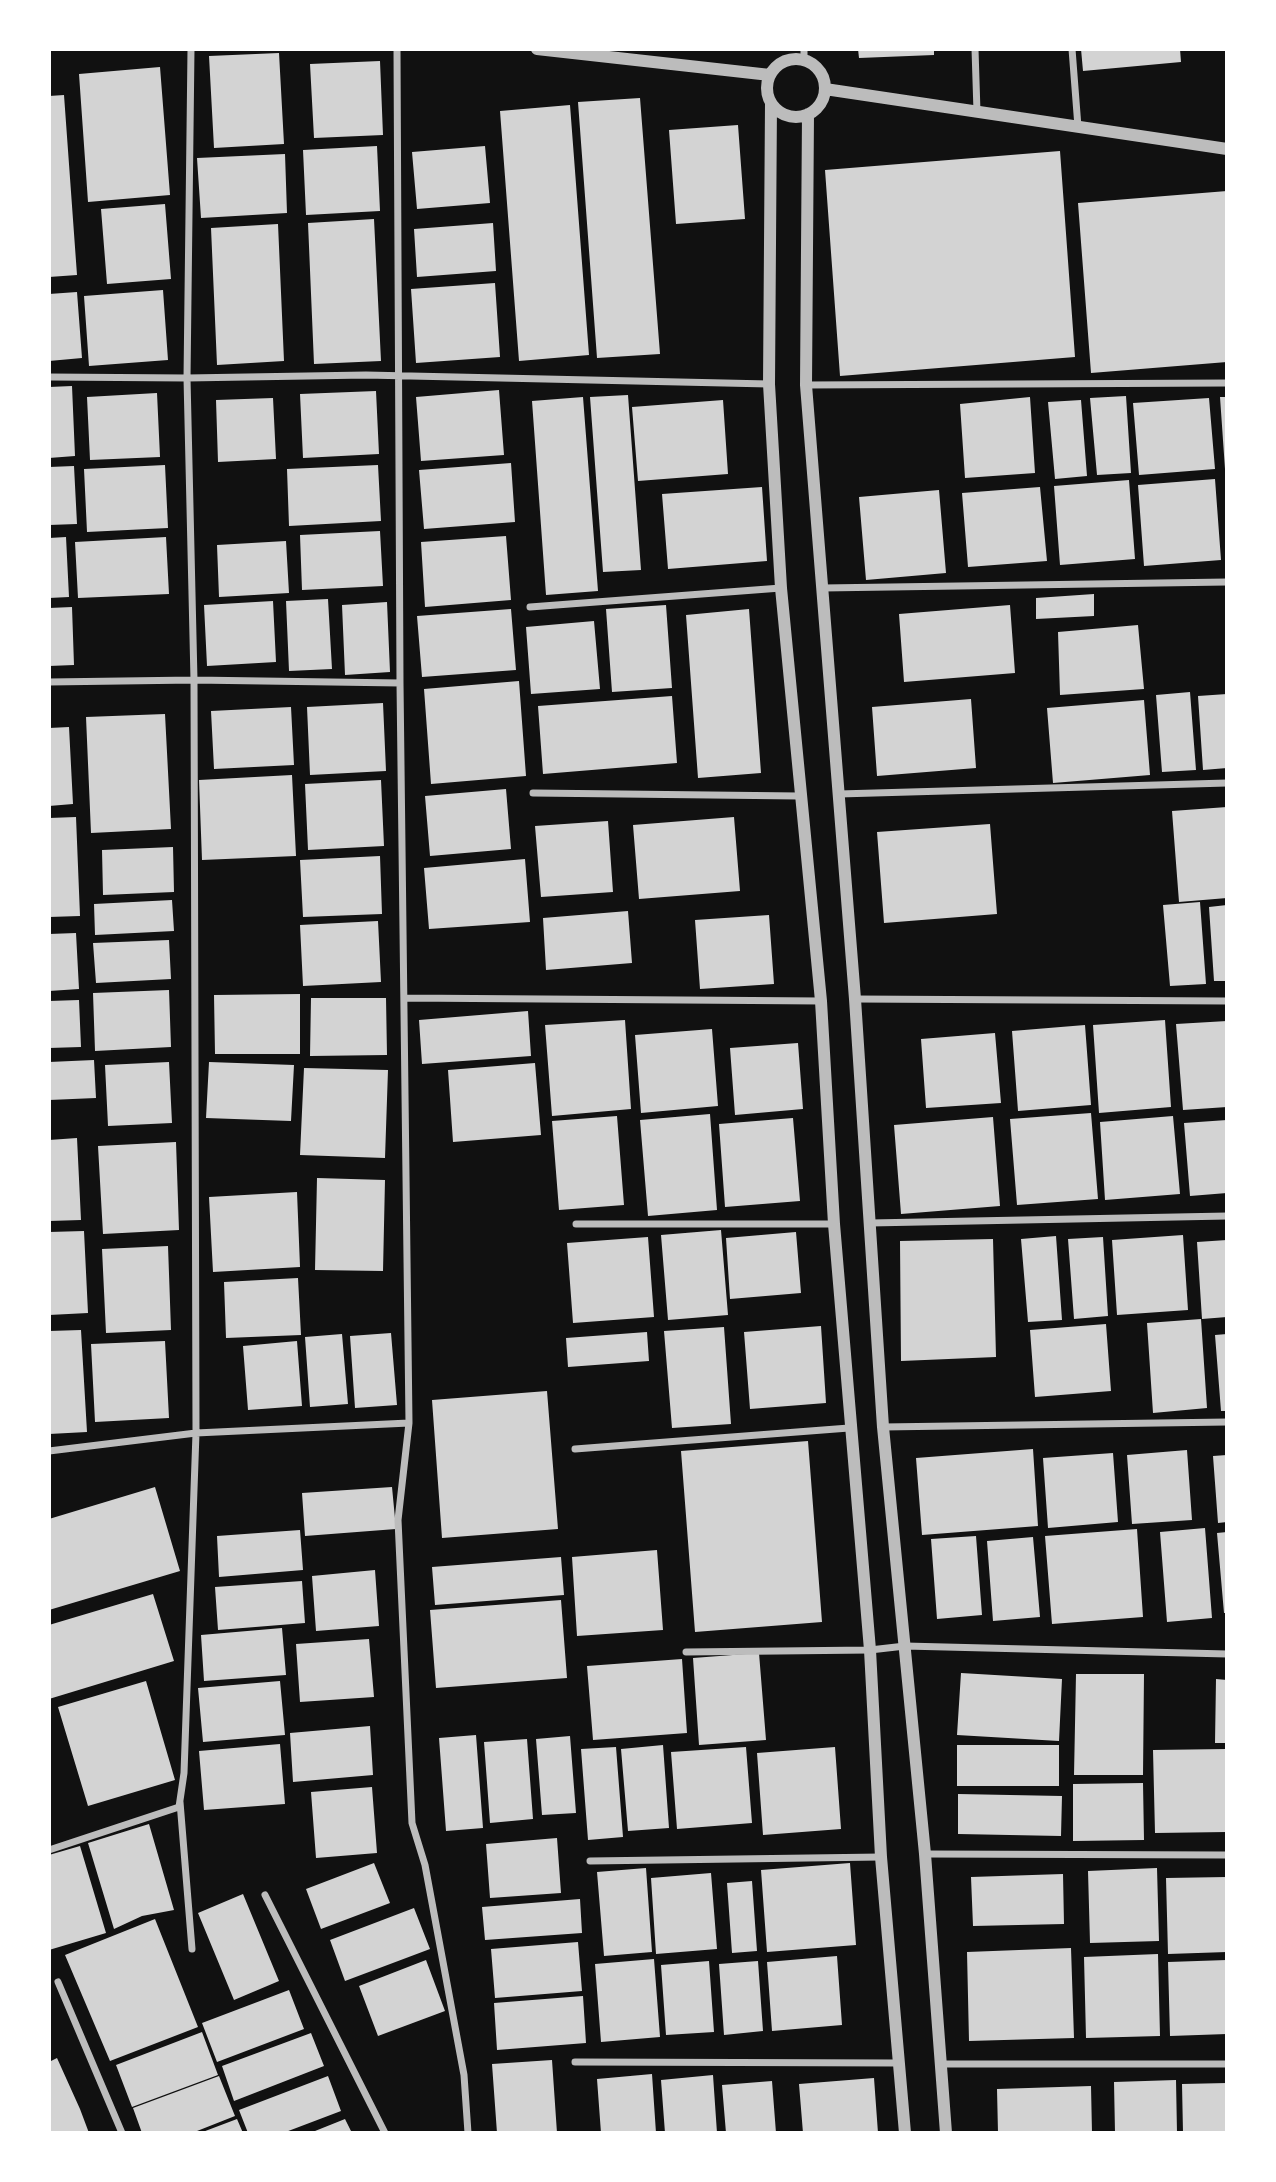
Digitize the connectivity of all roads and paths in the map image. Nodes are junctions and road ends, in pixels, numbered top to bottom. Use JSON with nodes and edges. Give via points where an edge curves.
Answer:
{"nodes":[{"id":1,"x":191,"y":49,"type":"edge"},
{"id":2,"x":397,"y":49,"type":"edge"},
{"id":3,"x":537,"y":49,"type":"edge"},
{"id":4,"x":975,"y":49,"type":"edge"},
{"id":5,"x":1072,"y":49,"type":"edge"},
{"id":6,"x":804,"y":55,"type":"edge"},
{"id":7,"x":770,"y":75,"type":"junction"},
{"id":8,"x":825,"y":89,"type":"junction"},
{"id":9,"x":771,"y":103,"type":"junction"},
{"id":10,"x":977,"y":112,"type":"junction"},
{"id":11,"x":808,"y":114,"type":"junction"},
{"id":12,"x":1078,"y":127,"type":"junction"},
{"id":13,"x":1227,"y":149,"type":"edge"},
{"id":14,"x":398,"y":376,"type":"junction"},
{"id":15,"x":49,"y":377,"type":"edge"},
{"id":16,"x":187,"y":378,"type":"junction"},
{"id":17,"x":1227,"y":383,"type":"edge"},
{"id":18,"x":769,"y":384,"type":"junction"},
{"id":19,"x":806,"y":385,"type":"junction"},
{"id":20,"x":1227,"y":582,"type":"edge"},
{"id":21,"x":780,"y":588,"type":"junction"},
{"id":22,"x":823,"y":588,"type":"junction"},
{"id":23,"x":530,"y":607,"type":"dead end"},
{"id":24,"x":194,"y":680,"type":"junction"},
{"id":25,"x":49,"y":682,"type":"edge"},
{"id":26,"x":400,"y":683,"type":"junction"},
{"id":27,"x":1227,"y":783,"type":"edge"},
{"id":28,"x":533,"y":793,"type":"dead end"},
{"id":29,"x":839,"y":794,"type":"junction"},
{"id":30,"x":799,"y":796,"type":"junction"},
{"id":31,"x":404,"y":998,"type":"junction"},
{"id":32,"x":855,"y":999,"type":"junction"},
{"id":33,"x":821,"y":1001,"type":"junction"},
{"id":34,"x":1227,"y":1001,"type":"edge"},
{"id":35,"x":1227,"y":1216,"type":"edge"},
{"id":36,"x":870,"y":1223,"type":"junction"},
{"id":37,"x":576,"y":1224,"type":"dead end"},
{"id":38,"x":834,"y":1224,"type":"junction"},
{"id":39,"x":1227,"y":1422,"type":"edge"},
{"id":40,"x":409,"y":1423,"type":"junction"},
{"id":41,"x":883,"y":1427,"type":"junction"},
{"id":42,"x":849,"y":1428,"type":"junction"},
{"id":43,"x":195,"y":1433,"type":"junction"},
{"id":44,"x":575,"y":1449,"type":"dead end"},
{"id":45,"x":49,"y":1451,"type":"edge"},
{"id":46,"x":905,"y":1646,"type":"junction"},
{"id":47,"x":870,"y":1650,"type":"junction"},
{"id":48,"x":686,"y":1652,"type":"dead end"},
{"id":49,"x":1227,"y":1654,"type":"edge"},
{"id":50,"x":180,"y":1801,"type":"junction"},
{"id":51,"x":49,"y":1850,"type":"edge"},
{"id":52,"x":925,"y":1854,"type":"junction"},
{"id":53,"x":1227,"y":1855,"type":"edge"},
{"id":54,"x":881,"y":1857,"type":"junction"},
{"id":55,"x":590,"y":1861,"type":"dead end"},
{"id":56,"x":265,"y":1895,"type":"dead end"},
{"id":57,"x":192,"y":1949,"type":"dead end"},
{"id":58,"x":58,"y":1982,"type":"dead end"},
{"id":59,"x":575,"y":2062,"type":"dead end"},
{"id":60,"x":898,"y":2063,"type":"junction"},
{"id":61,"x":939,"y":2064,"type":"junction"},
{"id":62,"x":1227,"y":2064,"type":"edge"},
{"id":63,"x":122,"y":2133,"type":"edge"},
{"id":64,"x":385,"y":2133,"type":"edge"},
{"id":65,"x":468,"y":2133,"type":"edge"},
{"id":66,"x":905,"y":2133,"type":"edge"},
{"id":67,"x":946,"y":2133,"type":"edge"}],
"edges":[{"from":1,"to":16,"type":"street"},
{"from":2,"to":14,"type":"street"},
{"from":3,"to":7,"type":"street"},
{"from":4,"to":10,"type":"street"},
{"from":5,"to":12,"type":"street"},
{"from":6,"to":7,"type":"street","via":[[786,61]]},
{"from":6,"to":8,"type":"street","via":[[819,70]]},
{"from":7,"to":9,"type":"street","via":[[767,92]]},
{"from":8,"to":10,"type":"street"},
{"from":8,"to":11,"type":"street","via":[[820,105]]},
{"from":9,"to":11,"type":"street","via":[[784,115]]},
{"from":9,"to":18,"type":"street"},
{"from":10,"to":12,"type":"street"},
{"from":11,"to":19,"type":"street"},
{"from":12,"to":13,"type":"street"},
{"from":14,"to":16,"type":"street"},
{"from":14,"to":18,"type":"street"},
{"from":14,"to":26,"type":"street"},
{"from":15,"to":16,"type":"street"},
{"from":16,"to":24,"type":"street"},
{"from":17,"to":19,"type":"street"},
{"from":18,"to":21,"type":"street"},
{"from":19,"to":22,"type":"street"},
{"from":20,"to":22,"type":"street"},
{"from":21,"to":23,"type":"street"},
{"from":21,"to":30,"type":"street"},
{"from":22,"to":29,"type":"street"},
{"from":24,"to":25,"type":"street"},
{"from":24,"to":26,"type":"street"},
{"from":24,"to":43,"type":"street"},
{"from":26,"to":31,"type":"street"},
{"from":27,"to":29,"type":"street"},
{"from":28,"to":30,"type":"street"},
{"from":29,"to":32,"type":"street"},
{"from":30,"to":33,"type":"street"},
{"from":31,"to":33,"type":"street"},
{"from":31,"to":40,"type":"street"},
{"from":32,"to":34,"type":"street"},
{"from":32,"to":36,"type":"street"},
{"from":33,"to":38,"type":"street"},
{"from":35,"to":36,"type":"street"},
{"from":36,"to":41,"type":"street"},
{"from":37,"to":38,"type":"street"},
{"from":38,"to":42,"type":"street"},
{"from":39,"to":41,"type":"street"},
{"from":40,"to":43,"type":"street"},
{"from":40,"to":65,"type":"street","via":[[398,1520],[412,1824],[425,1866],[464,2075]]},
{"from":41,"to":46,"type":"street"},
{"from":42,"to":44,"type":"street"},
{"from":42,"to":47,"type":"street"},
{"from":43,"to":45,"type":"street"},
{"from":43,"to":50,"type":"street"},
{"from":46,"to":47,"type":"street"},
{"from":46,"to":49,"type":"street"},
{"from":46,"to":52,"type":"street"},
{"from":47,"to":48,"type":"street"},
{"from":47,"to":54,"type":"street"},
{"from":50,"to":51,"type":"street","via":[[179,1807]]},
{"from":50,"to":57,"type":"street"},
{"from":52,"to":53,"type":"street"},
{"from":52,"to":61,"type":"street"},
{"from":54,"to":55,"type":"street"},
{"from":54,"to":60,"type":"street"},
{"from":56,"to":64,"type":"street"},
{"from":58,"to":63,"type":"street"},
{"from":59,"to":60,"type":"street"},
{"from":60,"to":66,"type":"street"},
{"from":61,"to":62,"type":"street"},
{"from":61,"to":67,"type":"street"}]}
